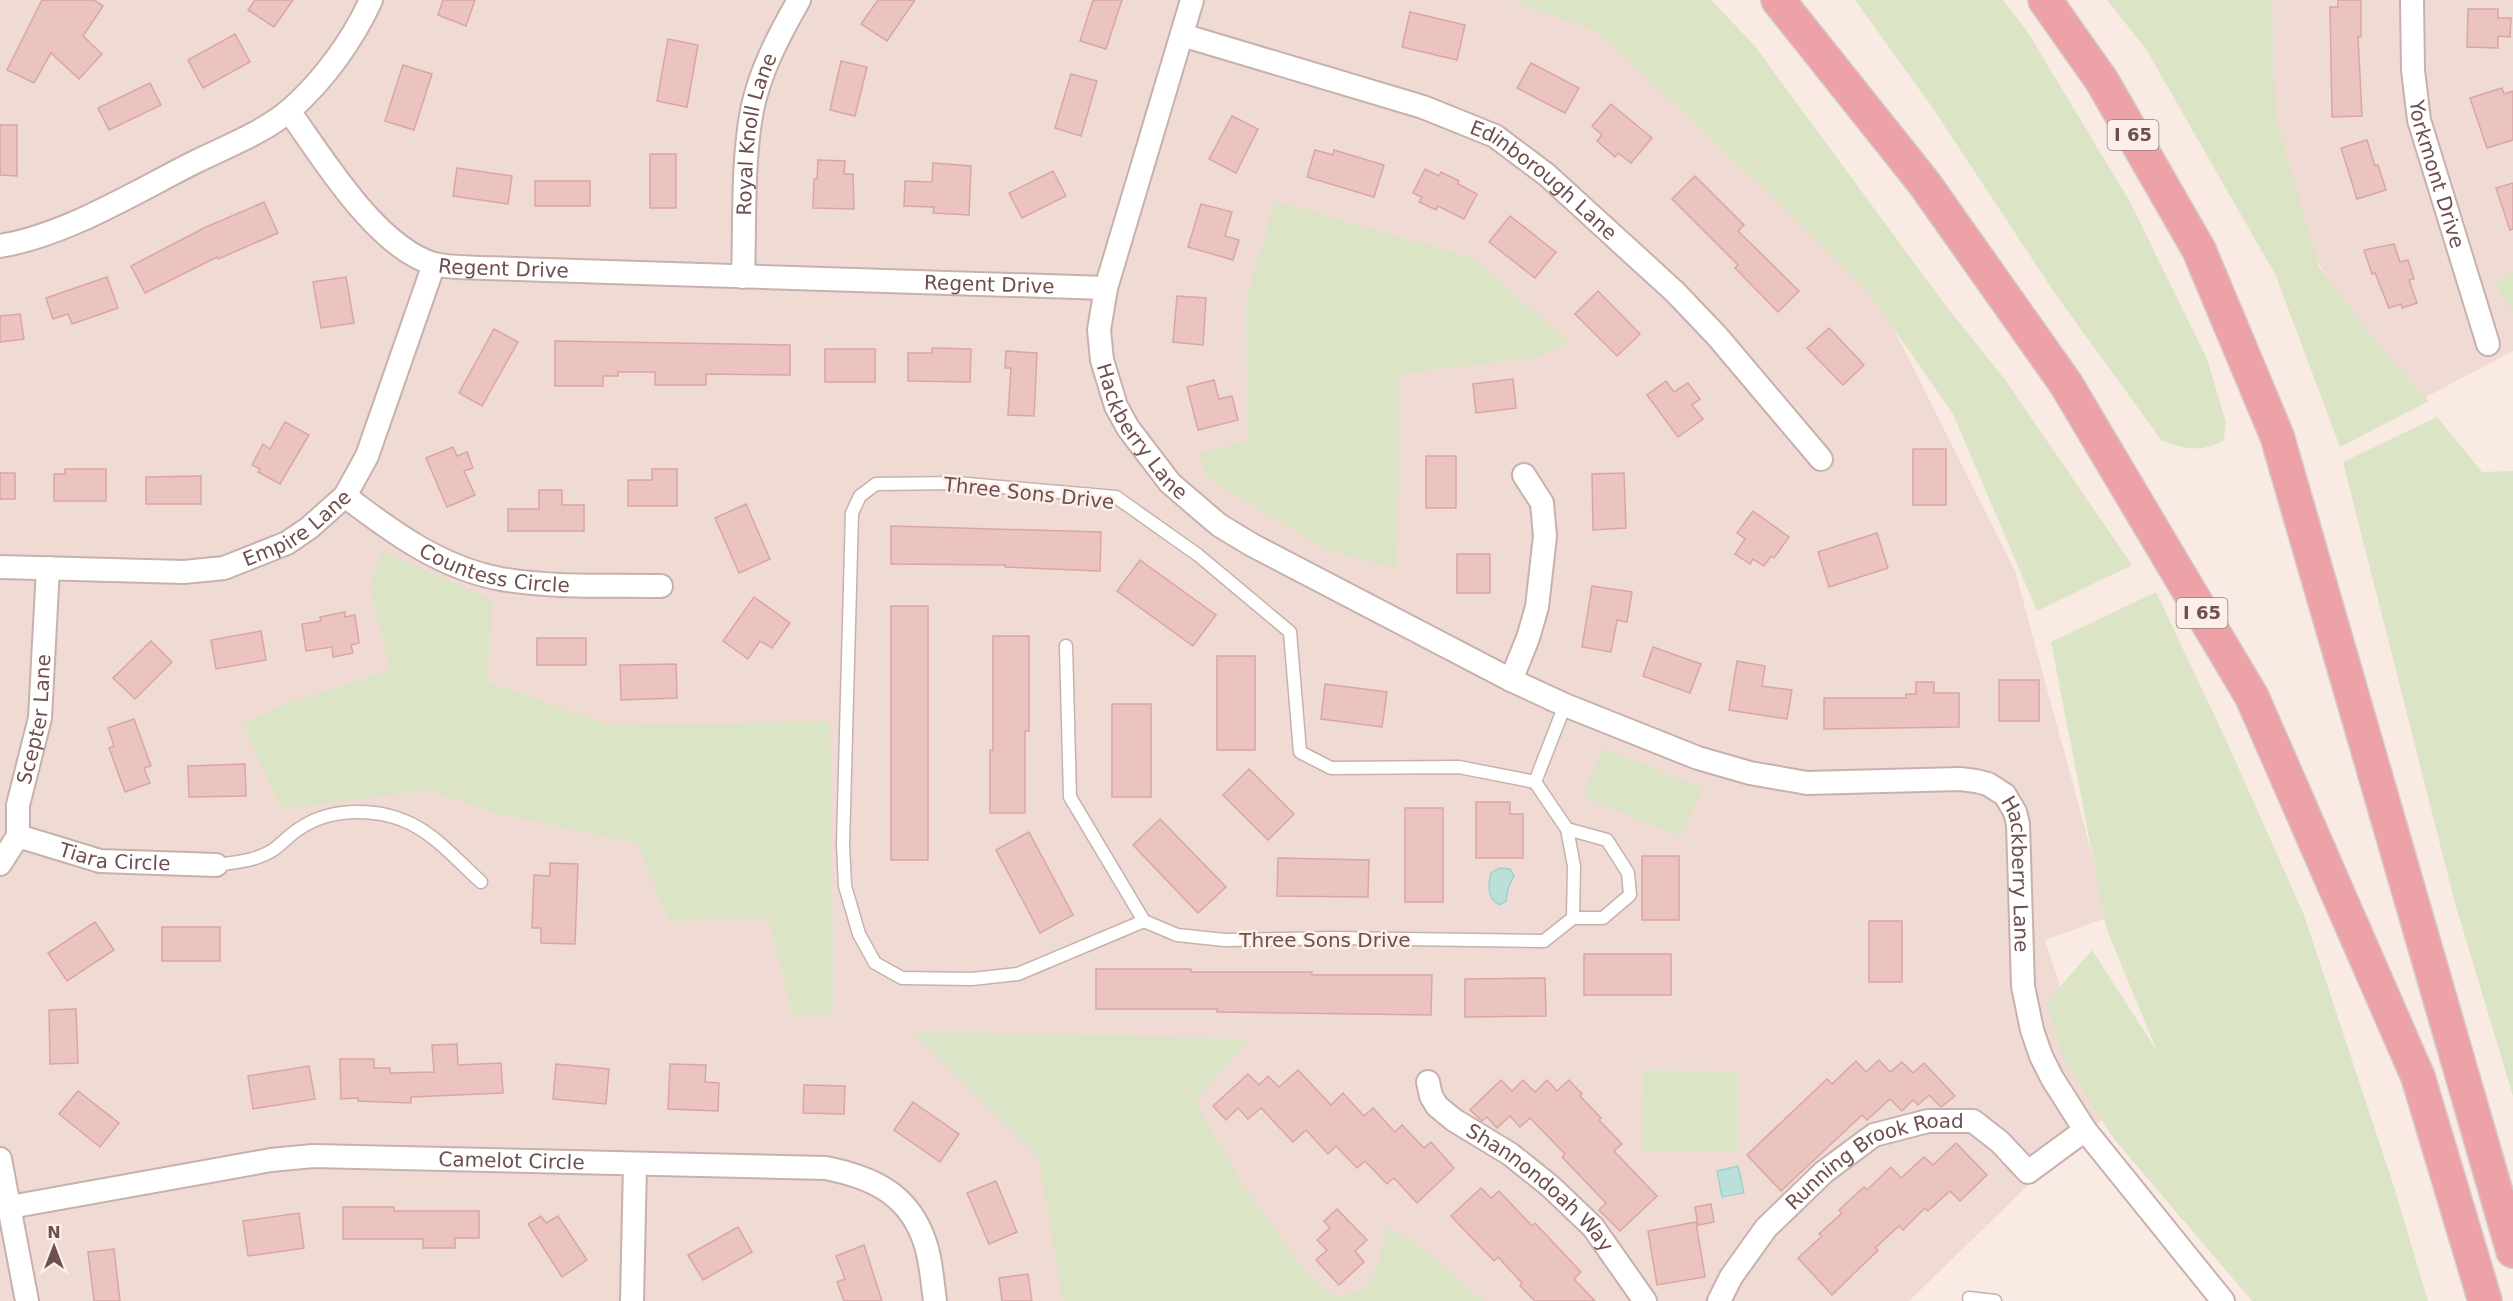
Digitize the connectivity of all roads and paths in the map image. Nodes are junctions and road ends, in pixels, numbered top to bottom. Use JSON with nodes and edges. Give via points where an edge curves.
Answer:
{"nodes":[{"id":1,"x":371,"y":0,"type":"edge"},
{"id":2,"x":798,"y":0,"type":"edge"},
{"id":3,"x":1192,"y":0,"type":"edge"},
{"id":4,"x":1779,"y":0,"type":"edge"},
{"id":5,"x":2045,"y":0,"type":"edge"},
{"id":6,"x":2412,"y":0,"type":"edge"},
{"id":7,"x":1182,"y":35,"type":"junction"},
{"id":8,"x":289,"y":111,"type":"junction"},
{"id":9,"x":0,"y":246,"type":"edge"},
{"id":10,"x":434,"y":264,"type":"junction"},
{"id":11,"x":743,"y":277,"type":"junction"},
{"id":12,"x":1106,"y":288,"type":"junction"},
{"id":13,"x":2488,"y":344,"type":"dead end"},
{"id":14,"x":1821,"y":459,"type":"dead end"},
{"id":15,"x":1524,"y":475,"type":"dead end"},
{"id":16,"x":345,"y":496,"type":"junction"},
{"id":17,"x":0,"y":567,"type":"edge"},
{"id":18,"x":48,"y":568,"type":"junction"},
{"id":19,"x":660,"y":586,"type":"dead end"},
{"id":20,"x":1066,"y":646,"type":"dead end"},
{"id":21,"x":1510,"y":680,"type":"junction"},
{"id":22,"x":1565,"y":705,"type":"junction"},
{"id":23,"x":1535,"y":782,"type":"junction"},
{"id":24,"x":1567,"y":829,"type":"junction"},
{"id":25,"x":18,"y":836,"type":"junction"},
{"id":26,"x":0,"y":864,"type":"edge"},
{"id":27,"x":216,"y":865,"type":"joint"},
{"id":28,"x":481,"y":882,"type":"dead end"},
{"id":29,"x":1573,"y":918,"type":"junction"},
{"id":30,"x":1144,"y":921,"type":"junction"},
{"id":31,"x":1428,"y":1082,"type":"dead end"},
{"id":32,"x":2085,"y":1130,"type":"junction"},
{"id":33,"x":0,"y":1159,"type":"edge"},
{"id":34,"x":636,"y":1164,"type":"junction"},
{"id":35,"x":8,"y":1222,"type":"edge"},
{"id":36,"x":2513,"y":1251,"type":"edge"},
{"id":37,"x":1968,"y":1300,"type":"edge"},
{"id":38,"x":2221,"y":1300,"type":"edge"},
{"id":39,"x":27,"y":1301,"type":"edge"},
{"id":40,"x":632,"y":1301,"type":"edge"},
{"id":41,"x":935,"y":1301,"type":"edge"},
{"id":42,"x":1645,"y":1301,"type":"edge"},
{"id":43,"x":1719,"y":1301,"type":"edge"},
{"id":44,"x":1995,"y":1301,"type":"edge"},
{"id":45,"x":2485,"y":1301,"type":"edge"}],
"edges":[{"from":1,"to":8,"type":"street","via":[[350,39]]},
{"from":2,"to":11,"type":"street","name":"Royal Knoll Lane","via":[[775,41],[753,109]]},
{"from":3,"to":7,"type":"street","name":"Hackberry Lane"},
{"from":4,"to":45,"type":"highway","number":"I 65","via":[[1924,183],[2066,384],[2252,697],[2418,1077]]},
{"from":5,"to":36,"type":"highway","number":"I 65","via":[[2102,81],[2199,250],[2277,436]]},
{"from":6,"to":13,"type":"street","name":"Yorkmont Drive","via":[[2413,70],[2419,120]]},
{"from":7,"to":12,"type":"street","name":"Hackberry Lane"},
{"from":7,"to":14,"type":"street","name":"Edinborough Lane","via":[[1423,107],[1495,136],[1548,175],[1695,311]]},
{"from":8,"to":9,"type":"street","via":[[84,218]]},
{"from":8,"to":10,"type":"street","name":"Regent Drive","via":[[378,226],[404,248]]},
{"from":10,"to":11,"type":"street","name":"Regent Drive"},
{"from":10,"to":16,"type":"street","name":"Empire Lane","via":[[381,420]]},
{"from":11,"to":12,"type":"street","name":"Regent Drive"},
{"from":12,"to":21,"type":"street","name":"Hackberry Lane","via":[[1099,330],[1107,382],[1128,428],[1170,483],[1219,525],[1252,545]]},
{"from":15,"to":21,"type":"street","via":[[1542,502],[1545,536],[1537,607]]},
{"from":16,"to":18,"type":"street","name":"Empire Lane","via":[[287,543],[224,568],[184,572]]},
{"from":16,"to":19,"type":"street","name":"Countess Circle","via":[[427,552],[500,579]]},
{"from":17,"to":18,"type":"street","name":"Empire Lane"},
{"from":18,"to":25,"type":"street","name":"Scepter Lane","via":[[40,718],[18,805]]},
{"from":20,"to":30,"type":"lane","via":[[1070,797]]},
{"from":21,"to":22,"type":"street","name":"Hackberry Lane"},
{"from":22,"to":23,"type":"lane"},
{"from":22,"to":32,"type":"street","name":"Hackberry Lane","via":[[1698,758],[1749,773],[1817,783],[1960,779],[1988,784],[2005,795],[2018,824],[2020,954],[2032,1030],[2052,1078]]},
{"from":23,"to":24,"type":"lane"},
{"from":23,"to":30,"type":"lane","name":"Three Sons Drive","via":[[1459,767],[1331,768],[1300,752],[1290,632],[1198,555],[1116,497],[956,483],[876,484],[860,496],[852,513],[843,844],[845,886],[859,934],[875,963],[902,978],[972,979],[1018,974]]},
{"from":24,"to":29,"type":"lane","via":[[1574,866]]},
{"from":24,"to":29,"type":"lane","via":[[1607,840],[1628,873],[1630,895],[1604,918]]},
{"from":25,"to":26,"type":"street"},
{"from":25,"to":27,"type":"street","name":"Tiara Circle","via":[[100,861]]},
{"from":27,"to":28,"type":"lane","via":[[258,858],[299,828],[324,816],[379,812],[399,816],[433,837]]},
{"from":29,"to":30,"type":"lane","name":"Three Sons Drive","via":[[1544,941],[1225,940],[1177,935]]},
{"from":31,"to":42,"type":"street","name":"Shannondoah Way","via":[[1437,1106],[1510,1154],[1593,1227]]},
{"from":32,"to":38,"type":"street","name":"Hackberry Lane"},
{"from":32,"to":43,"type":"street","name":"Running Brook Road","via":[[2028,1172],[1973,1121],[1928,1121],[1874,1135],[1824,1172],[1766,1228]]},
{"from":33,"to":35,"type":"street"},
{"from":34,"to":35,"type":"street","name":"Camelot Circle","via":[[313,1156],[271,1160]]},
{"from":34,"to":40,"type":"street"},
{"from":34,"to":41,"type":"street","name":"Camelot Circle","via":[[826,1168],[872,1180],[902,1202],[923,1237]]},
{"from":35,"to":39,"type":"street"},
{"from":37,"to":44,"type":"lane"}]}
